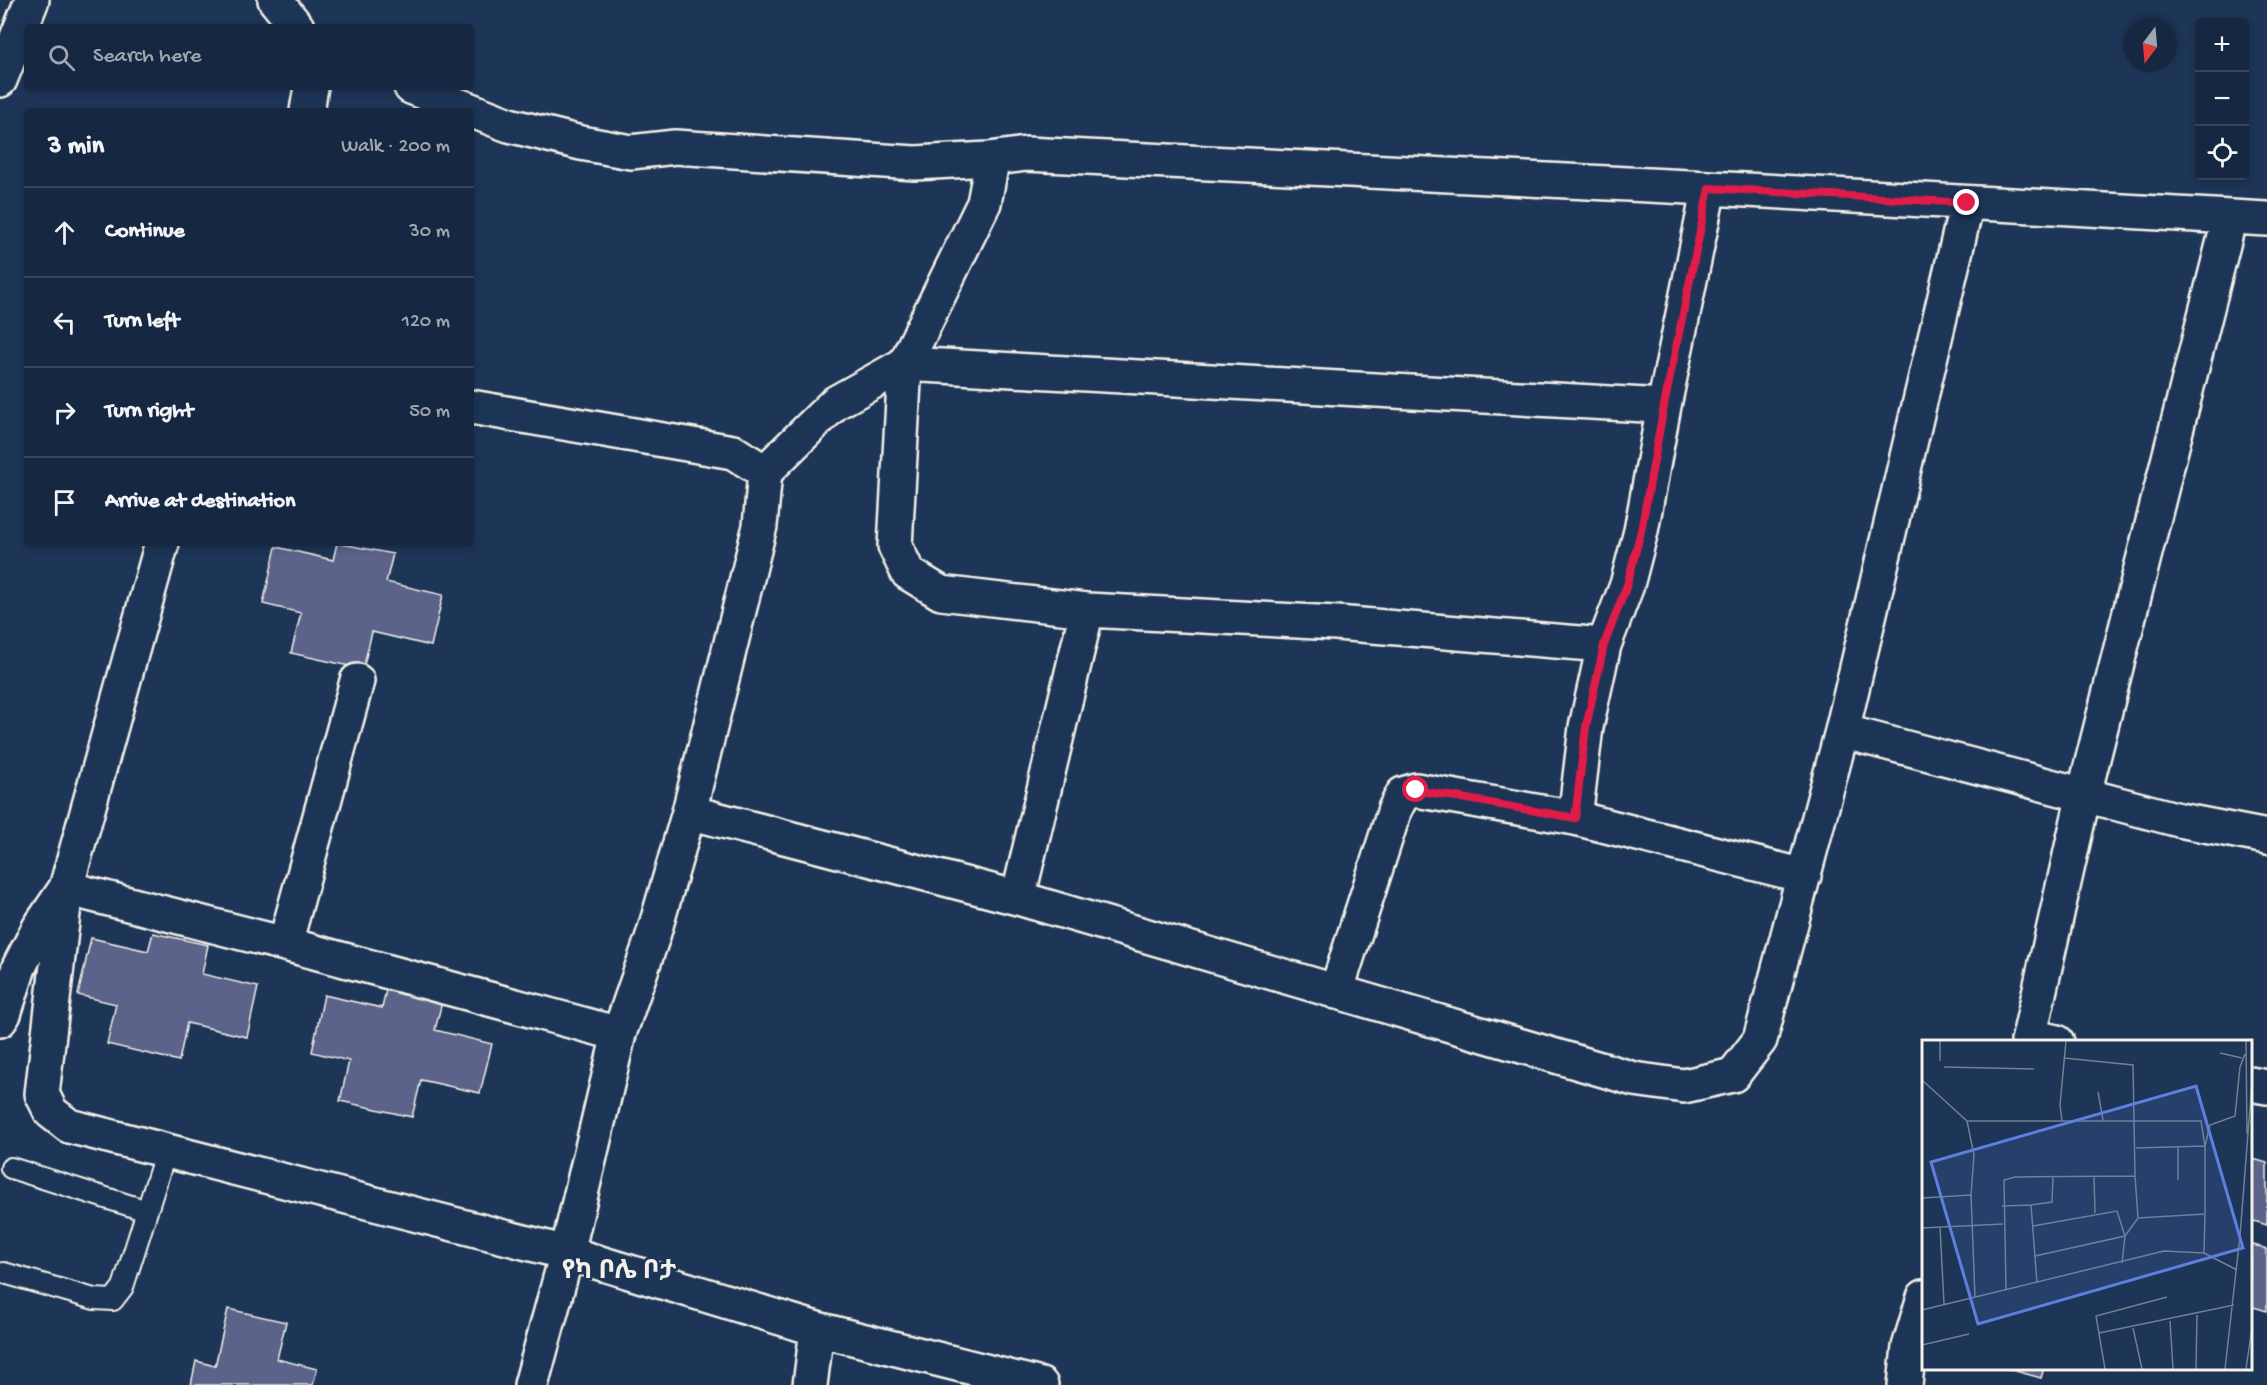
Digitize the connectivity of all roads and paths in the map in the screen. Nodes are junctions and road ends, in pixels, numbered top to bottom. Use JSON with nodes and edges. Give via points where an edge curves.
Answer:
{"nodes":[{"id":1,"x":32,"y":0,"type":"edge"},
{"id":2,"x":275,"y":0,"type":"edge"},
{"id":3,"x":295,"y":24,"type":"edge"},
{"id":4,"x":0,"y":80,"type":"edge"},
{"id":5,"x":311,"y":90,"type":"edge"},
{"id":6,"x":419,"y":90,"type":"edge"},
{"id":7,"x":308,"y":108,"type":"edge"},
{"id":8,"x":465,"y":108,"type":"edge"},
{"id":9,"x":474,"y":111,"type":"edge"},
{"id":10,"x":989,"y":159,"type":"junction"},
{"id":11,"x":1709,"y":188,"type":"junction"},
{"id":12,"x":1967,"y":203,"type":"junction"},
{"id":13,"x":2230,"y":217,"type":"junction"},
{"id":14,"x":2267,"y":219,"type":"edge"},
{"id":15,"x":905,"y":364,"type":"junction"},
{"id":16,"x":1664,"y":406,"type":"junction"},
{"id":17,"x":474,"y":408,"type":"edge"},
{"id":18,"x":765,"y":472,"type":"junction"},
{"id":19,"x":161,"y":546,"type":"edge"},
{"id":20,"x":1087,"y":610,"type":"junction"},
{"id":21,"x":1604,"y":645,"type":"junction"},
{"id":22,"x":357,"y":681,"type":"dead end"},
{"id":23,"x":1842,"y":731,"type":"junction"},
{"id":24,"x":2084,"y":794,"type":"junction"},
{"id":25,"x":689,"y":812,"type":"junction"},
{"id":26,"x":1575,"y":818,"type":"junction"},
{"id":27,"x":2267,"y":837,"type":"edge"},
{"id":28,"x":1804,"y":876,"type":"junction"},
{"id":29,"x":66,"y":888,"type":"junction"},
{"id":30,"x":1018,"y":898,"type":"junction"},
{"id":31,"x":285,"y":944,"type":"junction"},
{"id":32,"x":1336,"y":992,"type":"junction"},
{"id":33,"x":0,"y":1020,"type":"edge"},
{"id":34,"x":619,"y":1034,"type":"junction"},
{"id":35,"x":2039,"y":1040,"type":"edge"},
{"id":36,"x":2252,"y":1084,"type":"edge"},
{"id":37,"x":2267,"y":1087,"type":"edge"},
{"id":38,"x":166,"y":1151,"type":"junction"},
{"id":39,"x":11,"y":1168,"type":"dead end"},
{"id":40,"x":147,"y":1211,"type":"junction"},
{"id":41,"x":567,"y":1253,"type":"junction"},
{"id":42,"x":4,"y":1273,"type":"dead end"},
{"id":43,"x":1922,"y":1301,"type":"edge"},
{"id":44,"x":817,"y":1329,"type":"junction"},
{"id":45,"x":531,"y":1385,"type":"edge"},
{"id":46,"x":810,"y":1385,"type":"edge"},
{"id":47,"x":1041,"y":1385,"type":"edge"},
{"id":48,"x":1905,"y":1385,"type":"edge"}],
"edges":[{"from":1,"to":4,"type":"street"},
{"from":2,"to":3,"type":"street"},
{"from":5,"to":7,"type":"street"},
{"from":6,"to":8,"type":"street"},
{"from":9,"to":10,"type":"street","via":[[509,125],[631,152],[675,147],[906,162]]},
{"from":10,"to":11,"type":"street","via":[[1026,154]]},
{"from":10,"to":15,"type":"street","via":[[984,203]]},
{"from":11,"to":12,"type":"street"},
{"from":11,"to":16,"type":"street"},
{"from":12,"to":13,"type":"street"},
{"from":12,"to":23,"type":"street"},
{"from":13,"to":14,"type":"street"},
{"from":13,"to":24,"type":"street"},
{"from":15,"to":16,"type":"street"},
{"from":15,"to":18,"type":"street","via":[[835,403]]},
{"from":15,"to":20,"type":"street","via":[[896,546],[908,573],[941,593]]},
{"from":16,"to":21,"type":"street","via":[[1641,531],[1627,585]]},
{"from":17,"to":18,"type":"street","via":[[733,452]]},
{"from":18,"to":25,"type":"street","via":[[760,525]]},
{"from":19,"to":29,"type":"street"},
{"from":20,"to":21,"type":"street","via":[[1336,623]]},
{"from":20,"to":30,"type":"street"},
{"from":21,"to":26,"type":"street","via":[[1586,727]]},
{"from":22,"to":31,"type":"street"},
{"from":23,"to":24,"type":"street"},
{"from":23,"to":28,"type":"street"},
{"from":24,"to":27,"type":"street","via":[[2179,820]]},
{"from":24,"to":35,"type":"street"},
{"from":25,"to":30,"type":"street"},
{"from":25,"to":34,"type":"street"},
{"from":26,"to":28,"type":"street"},
{"from":26,"to":32,"type":"street","via":[[1416,790],[1403,794],[1395,808]]},
{"from":28,"to":32,"type":"street","via":[[1760,1041],[1733,1075],[1684,1086],[1634,1079]]},
{"from":29,"to":31,"type":"street"},
{"from":29,"to":33,"type":"street","via":[[19,967]]},
{"from":29,"to":38,"type":"street","via":[[42,1094],[51,1112],[69,1126]]},
{"from":30,"to":32,"type":"street"},
{"from":31,"to":34,"type":"street"},
{"from":34,"to":41,"type":"street"},
{"from":36,"to":37,"type":"street"},
{"from":38,"to":40,"type":"lane"},
{"from":38,"to":41,"type":"street"},
{"from":39,"to":40,"type":"lane"},
{"from":40,"to":42,"type":"lane","via":[[123,1287],[113,1300],[94,1299]]},
{"from":41,"to":44,"type":"street"},
{"from":41,"to":45,"type":"street"},
{"from":43,"to":48,"type":"street","via":[[1909,1347]]},
{"from":44,"to":46,"type":"street"},
{"from":44,"to":47,"type":"street"}]}
